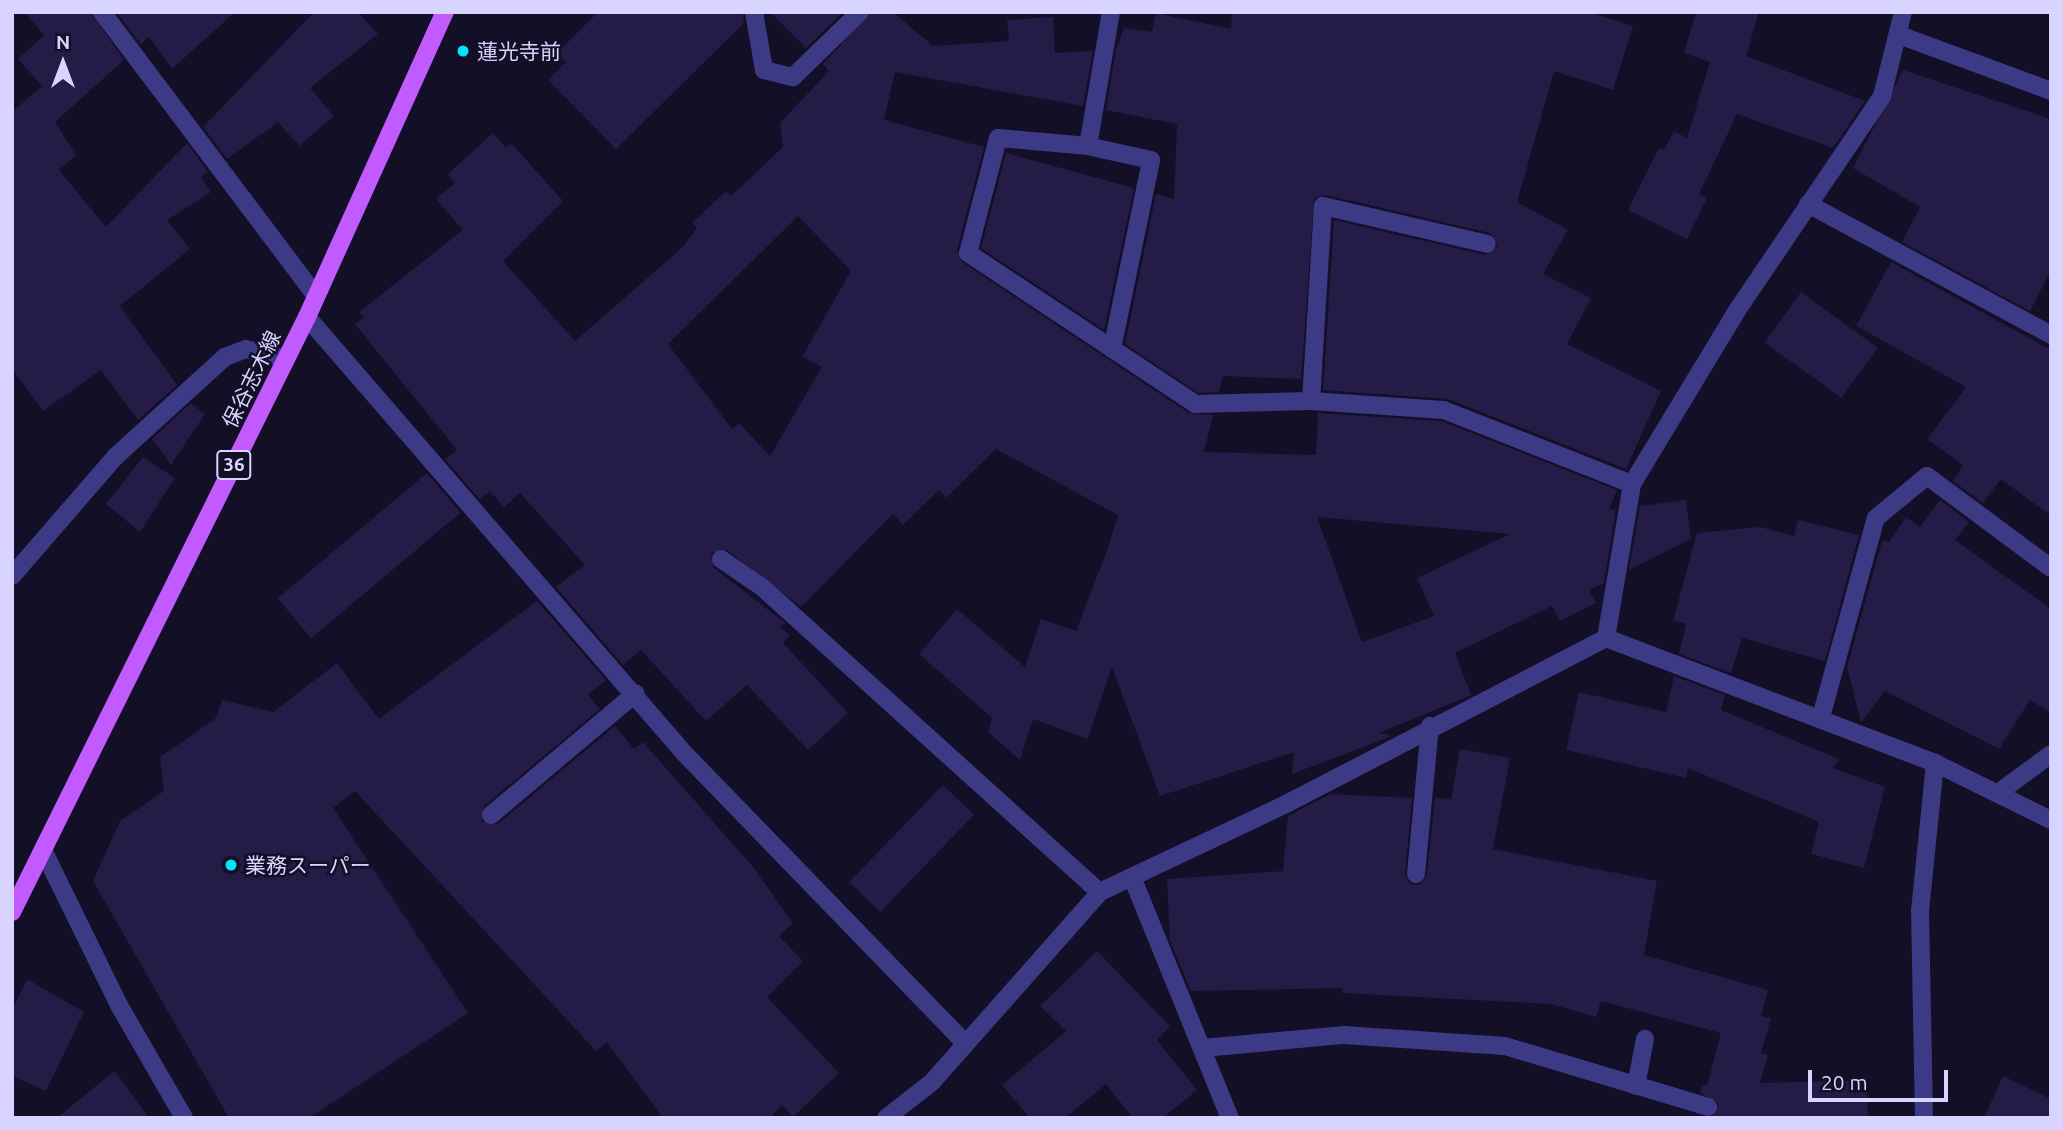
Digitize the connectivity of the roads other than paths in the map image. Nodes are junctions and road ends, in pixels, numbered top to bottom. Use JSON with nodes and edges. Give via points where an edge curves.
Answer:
{"nodes":[{"id":1,"x":102,"y":12,"type":"edge"},
{"id":2,"x":445,"y":12,"type":"edge"},
{"id":3,"x":754,"y":12,"type":"edge"},
{"id":4,"x":860,"y":12,"type":"edge"},
{"id":5,"x":1111,"y":12,"type":"edge"},
{"id":6,"x":1903,"y":12,"type":"edge"},
{"id":7,"x":1899,"y":34,"type":"junction"},
{"id":8,"x":2051,"y":91,"type":"edge"},
{"id":9,"x":1088,"y":146,"type":"junction"},
{"id":10,"x":1808,"y":204,"type":"junction"},
{"id":11,"x":1488,"y":244,"type":"dead end"},
{"id":12,"x":316,"y":296,"type":"junction"},
{"id":13,"x":307,"y":317,"type":"junction"},
{"id":14,"x":2051,"y":335,"type":"edge"},
{"id":15,"x":1112,"y":349,"type":"junction"},
{"id":16,"x":286,"y":359,"type":"junction"},
{"id":17,"x":1311,"y":401,"type":"junction"},
{"id":18,"x":1632,"y":484,"type":"junction"},
{"id":19,"x":721,"y":559,"type":"dead end"},
{"id":20,"x":2051,"y":568,"type":"edge"},
{"id":21,"x":12,"y":576,"type":"edge"},
{"id":22,"x":1606,"y":638,"type":"junction"},
{"id":23,"x":636,"y":693,"type":"junction"},
{"id":24,"x":1821,"y":717,"type":"junction"},
{"id":25,"x":1430,"y":726,"type":"junction"},
{"id":26,"x":2051,"y":754,"type":"edge"},
{"id":27,"x":1935,"y":763,"type":"junction"},
{"id":28,"x":1997,"y":793,"type":"junction"},
{"id":29,"x":491,"y":815,"type":"dead end"},
{"id":30,"x":2051,"y":820,"type":"edge"},
{"id":31,"x":43,"y":850,"type":"junction"},
{"id":32,"x":1416,"y":874,"type":"dead end"},
{"id":33,"x":1132,"y":877,"type":"junction"},
{"id":34,"x":1100,"y":892,"type":"junction"},
{"id":35,"x":12,"y":912,"type":"edge"},
{"id":36,"x":1645,"y":1040,"type":"dead end"},
{"id":37,"x":965,"y":1043,"type":"junction"},
{"id":38,"x":1203,"y":1048,"type":"junction"},
{"id":39,"x":1636,"y":1086,"type":"junction"},
{"id":40,"x":1708,"y":1107,"type":"dead end"},
{"id":41,"x":184,"y":1118,"type":"edge"},
{"id":42,"x":886,"y":1118,"type":"edge"},
{"id":43,"x":1230,"y":1118,"type":"edge"},
{"id":44,"x":1924,"y":1118,"type":"edge"}],
"edges":[{"from":1,"to":12,"type":"street"},
{"from":2,"to":12,"type":"main road","name":"保谷志木線","number":"36"},
{"from":3,"to":4,"type":"street","via":[[764,70],[793,77]]},
{"from":5,"to":9,"type":"street"},
{"from":6,"to":7,"type":"street"},
{"from":7,"to":8,"type":"street"},
{"from":7,"to":10,"type":"street","via":[[1882,96]]},
{"from":9,"to":15,"type":"street","via":[[1151,160]]},
{"from":9,"to":15,"type":"street","via":[[998,138],[968,253]]},
{"from":10,"to":14,"type":"street"},
{"from":10,"to":18,"type":"street"},
{"from":11,"to":17,"type":"street","via":[[1322,206]]},
{"from":12,"to":13,"type":"main road","name":"保谷志木線","number":"36"},
{"from":13,"to":16,"type":"main road","name":"保谷志木線","number":"36"},
{"from":13,"to":23,"type":"street"},
{"from":15,"to":17,"type":"street","via":[[1195,404]]},
{"from":16,"to":21,"type":"street","via":[[246,349],[225,356],[115,457]]},
{"from":16,"to":31,"type":"main road","name":"保谷志木線","number":"36"},
{"from":17,"to":18,"type":"street","via":[[1444,410]]},
{"from":18,"to":22,"type":"street"},
{"from":19,"to":34,"type":"street","via":[[764,588]]},
{"from":20,"to":24,"type":"street","via":[[1927,476],[1876,518]]},
{"from":22,"to":24,"type":"street"},
{"from":22,"to":25,"type":"street"},
{"from":23,"to":29,"type":"street"},
{"from":23,"to":37,"type":"street","via":[[684,753]]},
{"from":24,"to":27,"type":"street"},
{"from":25,"to":32,"type":"street"},
{"from":25,"to":33,"type":"street"},
{"from":26,"to":28,"type":"street"},
{"from":27,"to":28,"type":"street"},
{"from":27,"to":44,"type":"street","via":[[1920,911]]},
{"from":28,"to":30,"type":"street"},
{"from":31,"to":35,"type":"main road","name":"保谷志木線","number":"36"},
{"from":31,"to":41,"type":"street","via":[[120,1007]]},
{"from":33,"to":34,"type":"street"},
{"from":33,"to":38,"type":"street"},
{"from":34,"to":37,"type":"street"},
{"from":36,"to":39,"type":"street"},
{"from":37,"to":42,"type":"street","via":[[932,1082]]},
{"from":38,"to":39,"type":"street","via":[[1344,1035],[1505,1046]]},
{"from":38,"to":43,"type":"street"},
{"from":39,"to":40,"type":"street"}]}
